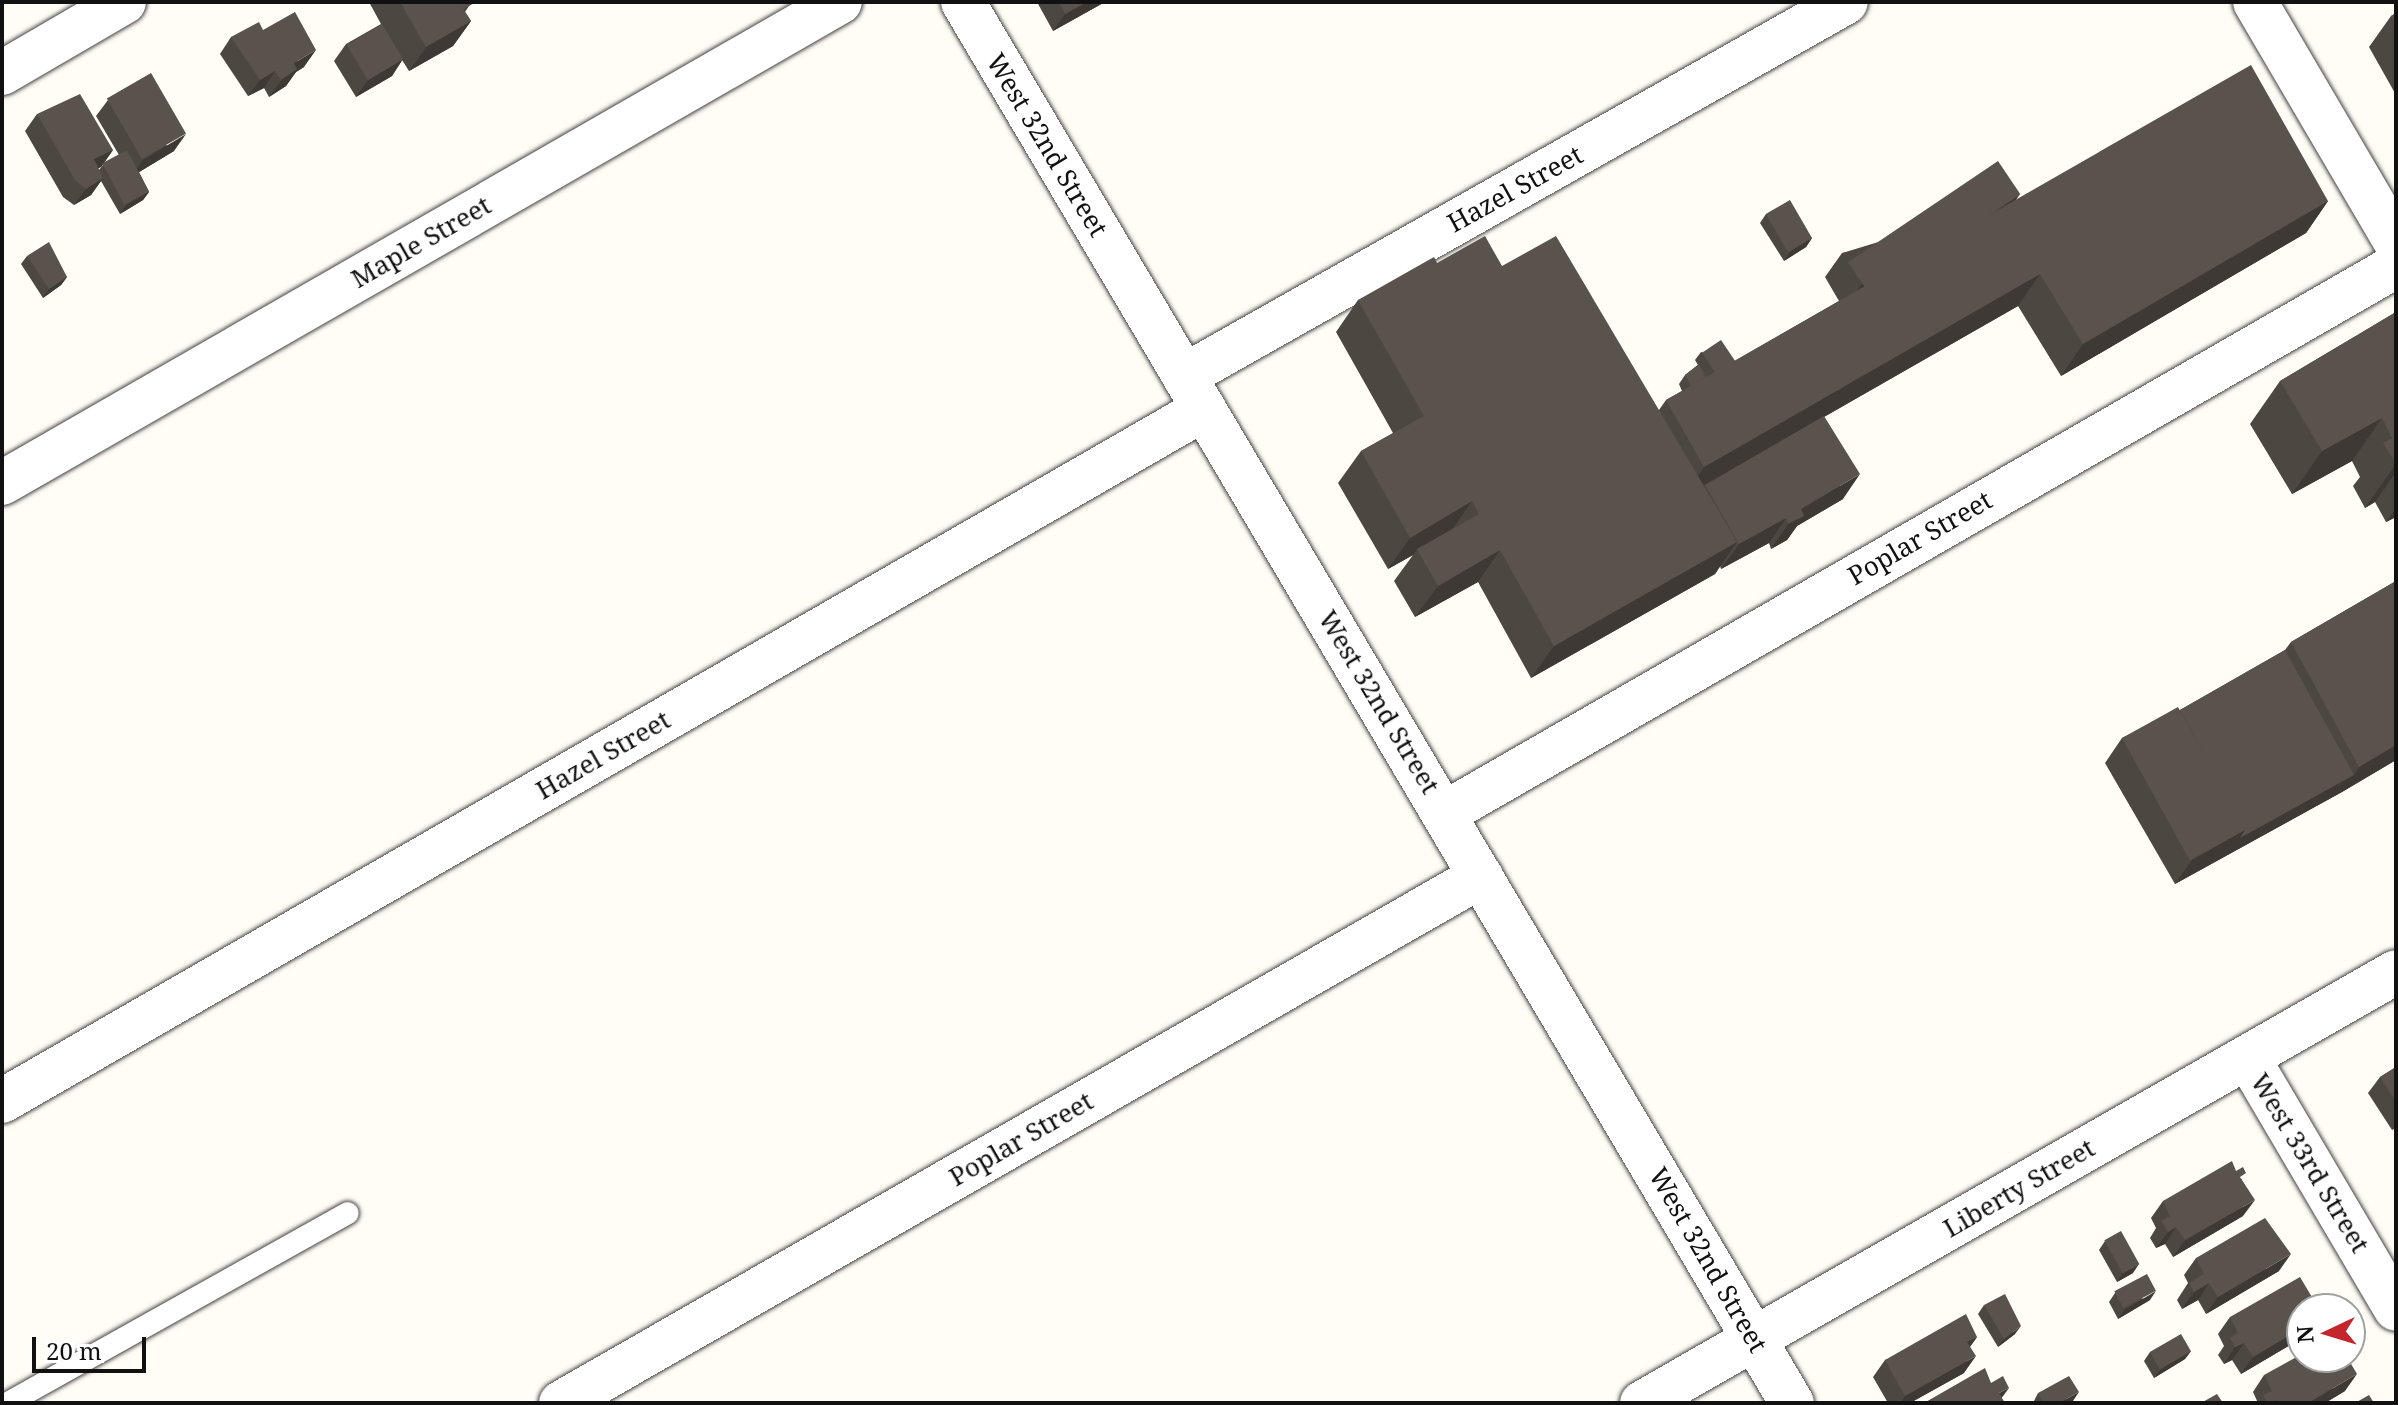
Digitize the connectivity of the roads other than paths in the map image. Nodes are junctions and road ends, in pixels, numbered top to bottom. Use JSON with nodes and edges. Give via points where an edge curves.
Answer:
{"nodes":[{"id":1,"x":124,"y":2,"type":"edge"},
{"id":2,"x":840,"y":2,"type":"edge"},
{"id":3,"x":963,"y":2,"type":"edge"},
{"id":4,"x":1846,"y":2,"type":"edge"},
{"id":5,"x":2255,"y":2,"type":"edge"},
{"id":6,"x":2,"y":73,"type":"edge"},
{"id":7,"x":2396,"y":242,"type":"edge"},
{"id":8,"x":2396,"y":266,"type":"edge"},
{"id":9,"x":1194,"y":392,"type":"junction"},
{"id":10,"x":2,"y":483,"type":"edge"},
{"id":11,"x":1445,"y":813,"type":"junction"},
{"id":12,"x":1481,"y":876,"type":"junction"},
{"id":13,"x":2396,"y":972,"type":"edge"},
{"id":14,"x":2248,"y":1058,"type":"junction"},
{"id":15,"x":2,"y":1101,"type":"edge"},
{"id":16,"x":348,"y":1213,"type":"dead end"},
{"id":17,"x":2396,"y":1309,"type":"edge"},
{"id":18,"x":1753,"y":1339,"type":"junction"},
{"id":19,"x":8,"y":1403,"type":"edge"},
{"id":20,"x":561,"y":1403,"type":"edge"},
{"id":21,"x":1642,"y":1403,"type":"edge"},
{"id":22,"x":1792,"y":1403,"type":"edge"}],
"edges":[{"from":1,"to":6,"type":"street"},
{"from":2,"to":10,"type":"street","name":"Maple Street"},
{"from":3,"to":9,"type":"street","name":"West 32nd Street"},
{"from":4,"to":9,"type":"street","name":"Hazel Street"},
{"from":5,"to":7,"type":"street"},
{"from":8,"to":11,"type":"street","name":"Poplar Street"},
{"from":9,"to":11,"type":"street","name":"West 32nd Street"},
{"from":9,"to":15,"type":"street","name":"Hazel Street"},
{"from":11,"to":12,"type":"street","name":"West 32nd Street"},
{"from":12,"to":18,"type":"street","name":"West 32nd Street"},
{"from":12,"to":20,"type":"street","name":"Poplar Street"},
{"from":13,"to":14,"type":"street","name":"Liberty Street"},
{"from":14,"to":17,"type":"street","name":"West 33rd Street"},
{"from":14,"to":18,"type":"street","name":"Liberty Street"},
{"from":16,"to":19,"type":"lane"},
{"from":18,"to":21,"type":"street","name":"Liberty Street"},
{"from":18,"to":22,"type":"street","name":"West 32nd Street"}]}
